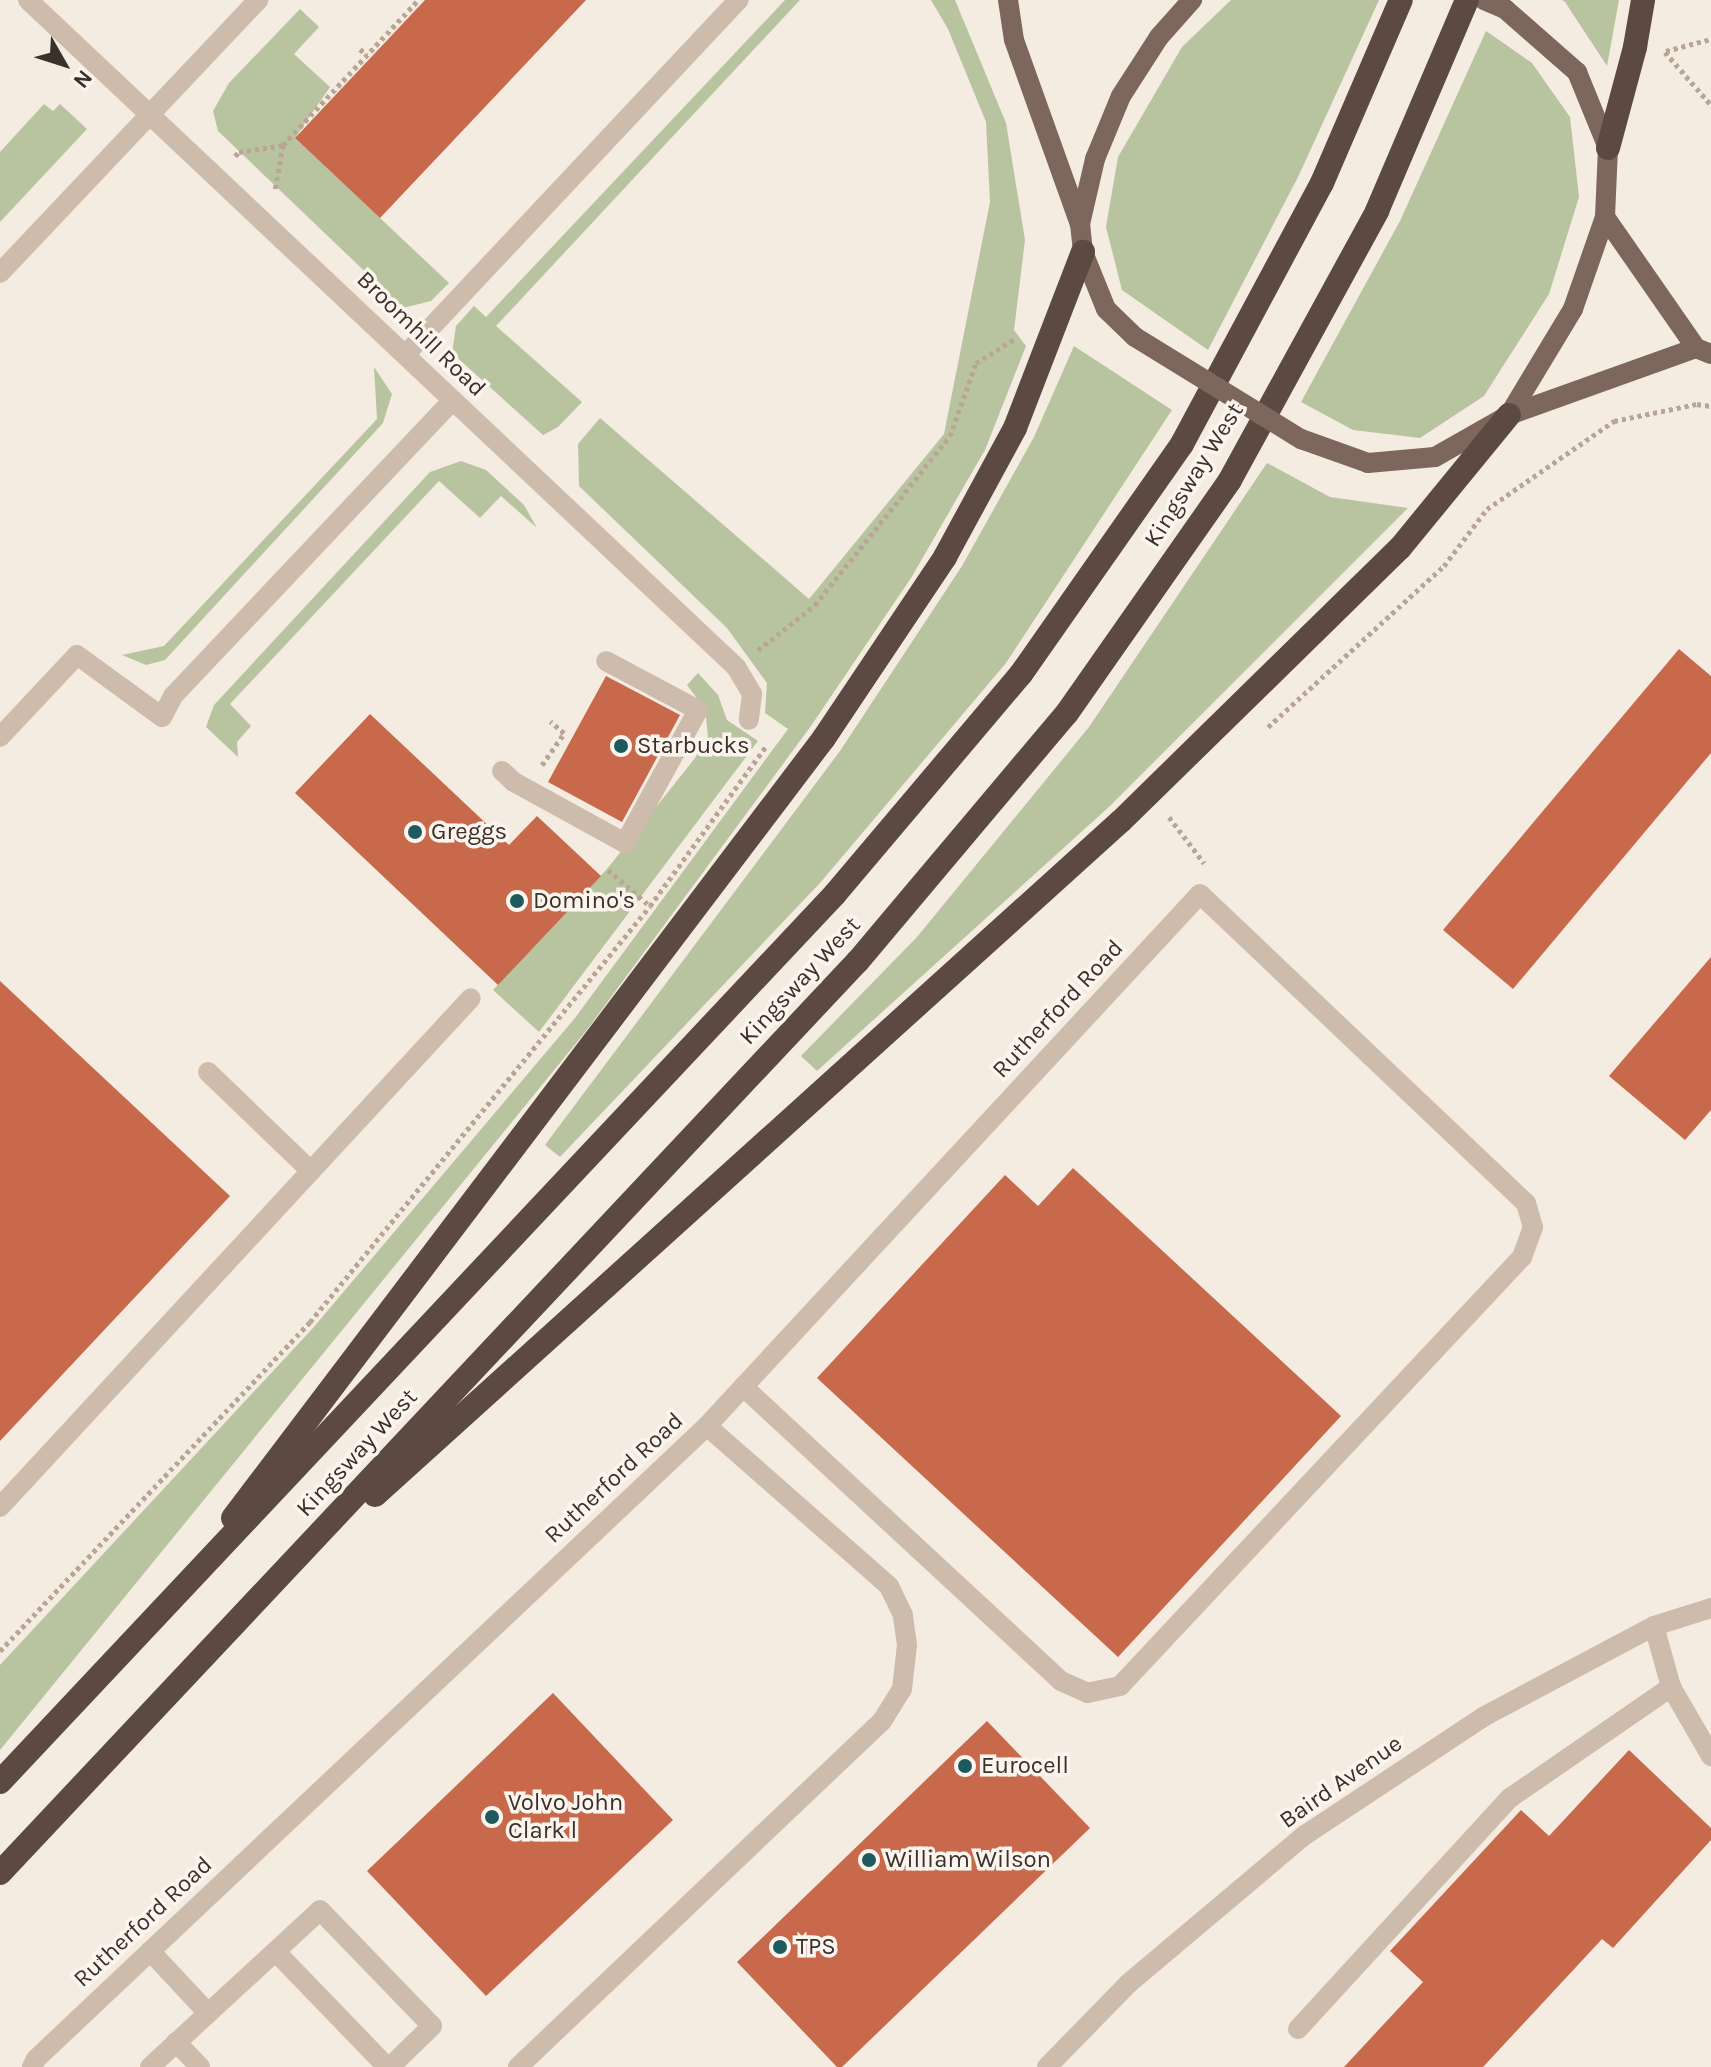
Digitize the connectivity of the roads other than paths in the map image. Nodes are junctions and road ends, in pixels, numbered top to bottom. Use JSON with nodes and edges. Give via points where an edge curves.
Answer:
{"nodes":[{"id":1,"x":28,"y":0,"type":"edge"},
{"id":2,"x":258,"y":0,"type":"edge"},
{"id":3,"x":739,"y":0,"type":"edge"},
{"id":4,"x":1008,"y":0,"type":"edge"},
{"id":5,"x":1192,"y":0,"type":"edge"},
{"id":6,"x":1401,"y":0,"type":"edge"},
{"id":7,"x":1467,"y":0,"type":"edge"},
{"id":8,"x":1484,"y":0,"type":"edge"},
{"id":9,"x":1643,"y":0,"type":"edge"},
{"id":10,"x":151,"y":113,"type":"junction"},
{"id":11,"x":1608,"y":148,"type":"junction"},
{"id":12,"x":1605,"y":217,"type":"junction"},
{"id":13,"x":1080,"y":224,"type":"junction"},
{"id":14,"x":1083,"y":252,"type":"junction"},
{"id":15,"x":0,"y":273,"type":"edge"},
{"id":16,"x":1704,"y":351,"type":"edge"},
{"id":17,"x":406,"y":354,"type":"junction"},
{"id":18,"x":453,"y":400,"type":"junction"},
{"id":19,"x":1509,"y":415,"type":"junction"},
{"id":20,"x":606,"y":661,"type":"dead end"},
{"id":21,"x":749,"y":720,"type":"road end"},
{"id":22,"x":0,"y":737,"type":"edge"},
{"id":23,"x":502,"y":771,"type":"dead end"},
{"id":24,"x":471,"y":998,"type":"dead end"},
{"id":25,"x":208,"y":1072,"type":"dead end"},
{"id":26,"x":311,"y":1171,"type":"junction"},
{"id":27,"x":743,"y":1387,"type":"junction"},
{"id":28,"x":707,"y":1426,"type":"junction"},
{"id":29,"x":0,"y":1507,"type":"edge"},
{"id":30,"x":1711,"y":1608,"type":"edge"},
{"id":31,"x":246,"y":1612,"type":"junction"},
{"id":32,"x":154,"y":1622,"type":"junction"},
{"id":33,"x":1654,"y":1626,"type":"junction"},
{"id":34,"x":1671,"y":1687,"type":"junction"},
{"id":35,"x":1711,"y":1756,"type":"edge"},
{"id":36,"x":0,"y":1782,"type":"edge"},
{"id":37,"x":0,"y":1873,"type":"edge"},
{"id":38,"x":150,"y":1951,"type":"junction"},
{"id":39,"x":276,"y":1952,"type":"junction"},
{"id":40,"x":208,"y":2013,"type":"junction"},
{"id":41,"x":1298,"y":2029,"type":"dead end"},
{"id":42,"x":176,"y":2042,"type":"junction"},
{"id":43,"x":32,"y":2067,"type":"edge"},
{"id":44,"x":150,"y":2067,"type":"edge"},
{"id":45,"x":200,"y":2067,"type":"edge"},
{"id":46,"x":388,"y":2067,"type":"edge"},
{"id":47,"x":518,"y":2067,"type":"edge"},
{"id":48,"x":1047,"y":2067,"type":"edge"}],
"edges":[{"from":1,"to":10,"type":"street","name":"Broomhill Road"},
{"from":2,"to":10,"type":"street"},
{"from":3,"to":17,"type":"street"},
{"from":4,"to":13,"type":"main road","via":[[1014,40]]},
{"from":5,"to":13,"type":"main road","via":[[1159,37],[1121,96],[1095,159]]},
{"from":6,"to":32,"type":"highway","name":"Kingsway West","via":[[1322,183],[1182,444],[1021,674],[835,894]]},
{"from":7,"to":31,"type":"highway","name":"Kingsway West","via":[[1377,211],[1230,480],[1067,713],[858,961]]},
{"from":8,"to":11,"type":"main road","via":[[1505,9],[1577,72]]},
{"from":9,"to":11,"type":"highway"},
{"from":10,"to":15,"type":"street"},
{"from":10,"to":17,"type":"street","name":"Broomhill Road"},
{"from":11,"to":12,"type":"main road"},
{"from":12,"to":16,"type":"main road"},
{"from":12,"to":19,"type":"main road","via":[[1573,309]]},
{"from":13,"to":14,"type":"main road"},
{"from":14,"to":19,"type":"main road","bridge":true,"via":[[1106,309],[1135,337],[1301,439],[1368,463],[1435,457]]},
{"from":14,"to":32,"type":"highway","via":[[1015,428],[945,557],[824,738]]},
{"from":16,"to":19,"type":"main road"},
{"from":17,"to":18,"type":"street","name":"Broomhill Road"},
{"from":18,"to":21,"type":"street","name":"Broomhill Road","via":[[736,667],[752,694]]},
{"from":18,"to":22,"type":"street","via":[[173,696],[162,717],[77,655]]},
{"from":19,"to":31,"type":"highway","via":[[1400,548],[1121,821]]},
{"from":20,"to":23,"type":"street","via":[[698,710],[625,843]]},
{"from":24,"to":26,"type":"street"},
{"from":25,"to":26,"type":"street"},
{"from":26,"to":29,"type":"street"},
{"from":27,"to":27,"type":"street","name":"Rutherford Road","via":[[1200,894],[1526,1203],[1533,1227],[1522,1257],[1120,1686],[1088,1693],[1061,1681]]},
{"from":27,"to":28,"type":"street","name":"Rutherford Road"},
{"from":28,"to":38,"type":"street","name":"Rutherford Road"},
{"from":28,"to":47,"type":"street","via":[[889,1586],[905,1630],[902,1689],[882,1721]]},
{"from":30,"to":33,"type":"street","name":"Baird Avenue"},
{"from":31,"to":37,"type":"highway","name":"Kingsway West"},
{"from":32,"to":36,"type":"highway","name":"Kingsway West"},
{"from":33,"to":34,"type":"street"},
{"from":33,"to":48,"type":"street","name":"Baird Avenue","via":[[1483,1717],[1305,1835],[1129,1983]]},
{"from":34,"to":35,"type":"street"},
{"from":34,"to":41,"type":"street","via":[[1510,1798]]},
{"from":38,"to":40,"type":"street"},
{"from":38,"to":43,"type":"street","name":"Rutherford Road"},
{"from":39,"to":40,"type":"street"},
{"from":39,"to":46,"type":"street"},
{"from":39,"to":46,"type":"street","via":[[320,1910],[432,2026]]},
{"from":40,"to":42,"type":"street"},
{"from":42,"to":44,"type":"street"},
{"from":42,"to":45,"type":"street"}]}
